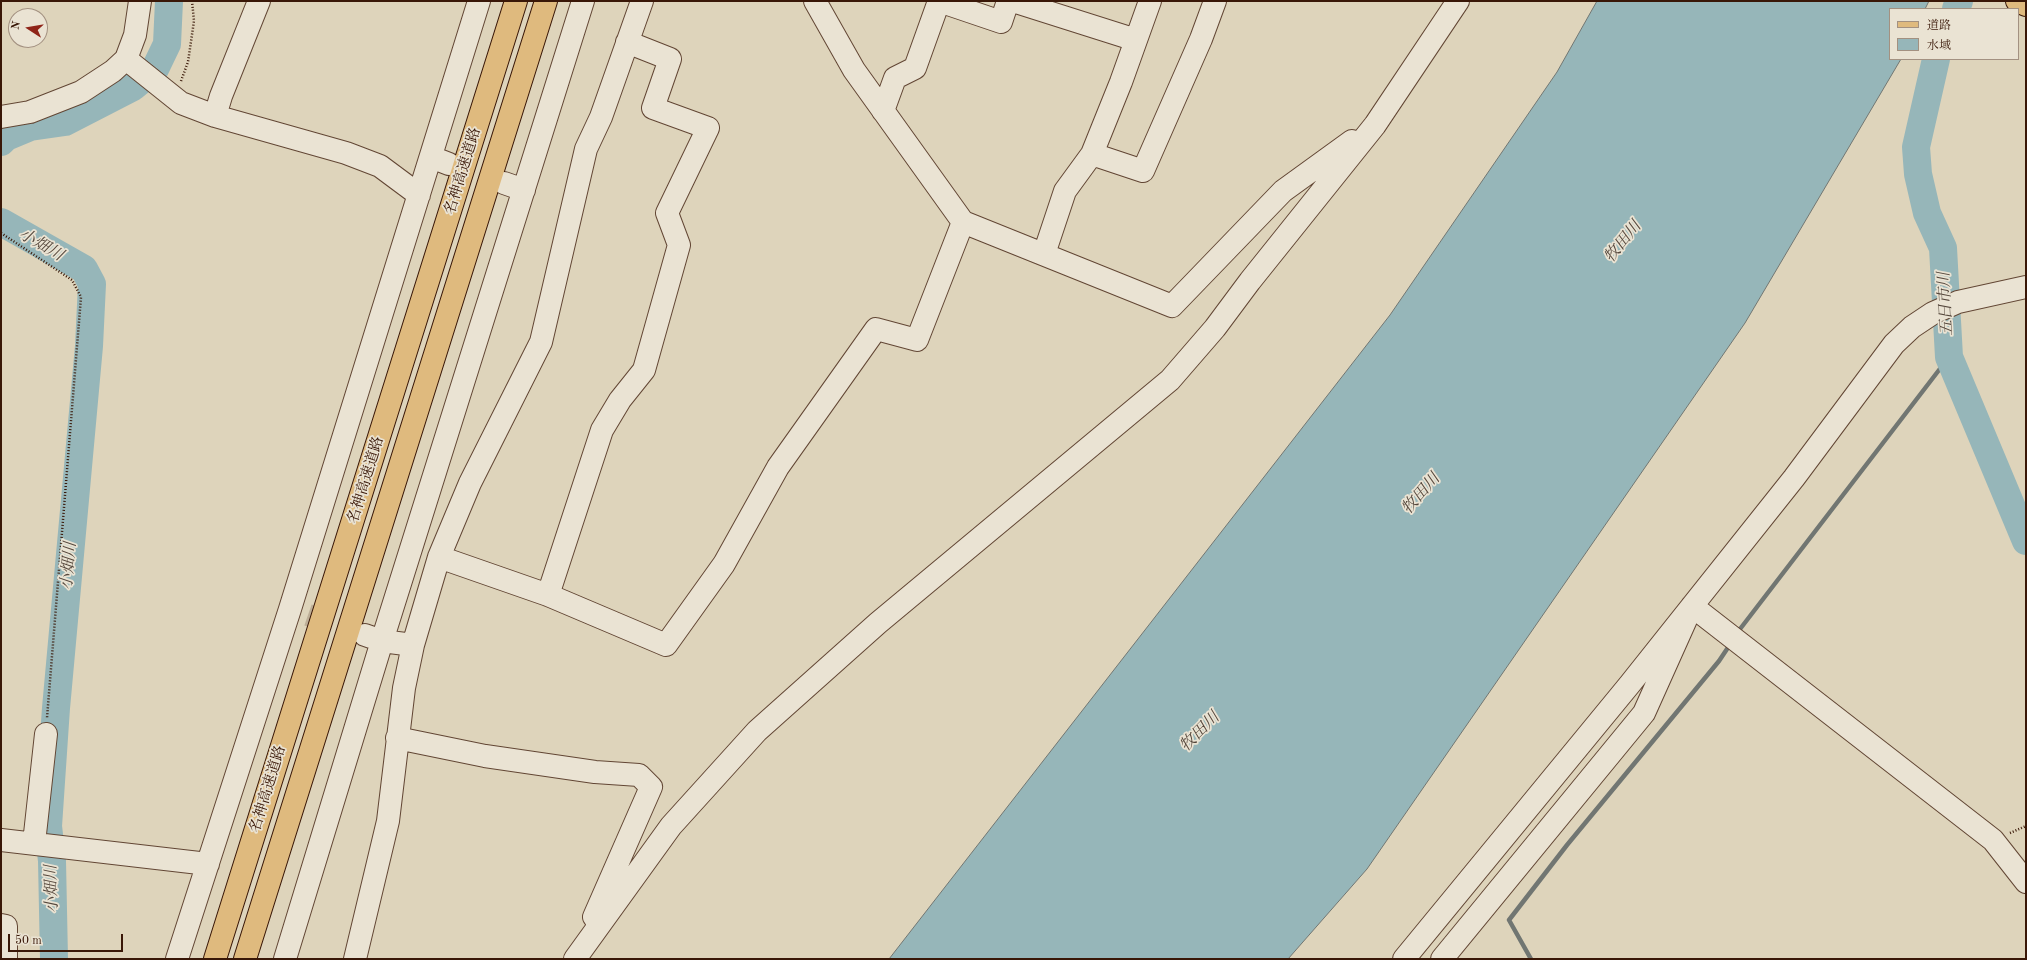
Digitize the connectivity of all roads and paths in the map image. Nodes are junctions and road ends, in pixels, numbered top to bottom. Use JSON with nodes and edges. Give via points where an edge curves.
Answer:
{"nodes":[{"id":1,"x":140,"y":1,"type":"edge"},
{"id":2,"x":192,"y":1,"type":"edge"},
{"id":3,"x":260,"y":1,"type":"edge"},
{"id":4,"x":479,"y":1,"type":"edge"},
{"id":5,"x":516,"y":1,"type":"edge"},
{"id":6,"x":546,"y":1,"type":"edge"},
{"id":7,"x":583,"y":1,"type":"edge"},
{"id":8,"x":642,"y":1,"type":"edge"},
{"id":9,"x":816,"y":1,"type":"edge"},
{"id":10,"x":1008,"y":1,"type":"edge"},
{"id":11,"x":1013,"y":1,"type":"edge"},
{"id":12,"x":1150,"y":1,"type":"edge"},
{"id":13,"x":1215,"y":1,"type":"edge"},
{"id":14,"x":1458,"y":1,"type":"edge"},
{"id":15,"x":2018,"y":1,"type":"edge"},
{"id":16,"x":2026,"y":5,"type":"edge"},
{"id":17,"x":1136,"y":40,"type":"junction"},
{"id":18,"x":627,"y":42,"type":"junction"},
{"id":19,"x":129,"y":61,"type":"junction"},
{"id":20,"x":164,"y":90,"type":"junction"},
{"id":21,"x":883,"y":111,"type":"junction"},
{"id":22,"x":214,"y":116,"type":"junction"},
{"id":23,"x":1,"y":117,"type":"edge"},
{"id":24,"x":1375,"y":125,"type":"junction"},
{"id":25,"x":1092,"y":154,"type":"junction"},
{"id":26,"x":419,"y":195,"type":"junction"},
{"id":27,"x":963,"y":222,"type":"junction"},
{"id":28,"x":1,"y":233,"type":"edge"},
{"id":29,"x":1044,"y":254,"type":"junction"},
{"id":30,"x":2026,"y":287,"type":"edge"},
{"id":31,"x":440,"y":557,"type":"junction"},
{"id":32,"x":548,"y":595,"type":"junction"},
{"id":33,"x":1692,"y":606,"type":"junction"},
{"id":34,"x":374,"y":638,"type":"junction"},
{"id":35,"x":413,"y":645,"type":"junction"},
{"id":36,"x":46,"y":734,"type":"joint"},
{"id":37,"x":397,"y":738,"type":"junction"},
{"id":38,"x":1,"y":840,"type":"edge"},
{"id":39,"x":34,"y":843,"type":"junction"},
{"id":40,"x":208,"y":864,"type":"junction"},
{"id":41,"x":2026,"y":882,"type":"edge"},
{"id":42,"x":1,"y":925,"type":"edge"},
{"id":43,"x":588,"y":940,"type":"junction"},
{"id":44,"x":6,"y":959,"type":"edge"},
{"id":45,"x":177,"y":959,"type":"edge"},
{"id":46,"x":215,"y":959,"type":"edge"},
{"id":47,"x":245,"y":959,"type":"edge"},
{"id":48,"x":285,"y":959,"type":"edge"},
{"id":49,"x":355,"y":959,"type":"edge"},
{"id":50,"x":575,"y":959,"type":"edge"},
{"id":51,"x":1404,"y":959,"type":"edge"},
{"id":52,"x":1442,"y":959,"type":"edge"}],
"edges":[{"from":1,"to":19,"type":"street"},
{"from":2,"to":20,"type":"path","via":[[194,21],[188,62],[180,84]]},
{"from":3,"to":22,"type":"street"},
{"from":4,"to":26,"type":"street","via":[[440,160]]},
{"from":5,"to":46,"type":"main road","name":"名神高速道路"},
{"from":6,"to":47,"type":"main road","name":"名神高速道路"},
{"from":7,"to":34,"type":"street","via":[[514,186]]},
{"from":8,"to":18,"type":"street"},
{"from":9,"to":21,"type":"street","via":[[854,70]]},
{"from":10,"to":21,"type":"street","via":[[1001,22],[939,1],[915,68],[895,78]]},
{"from":11,"to":17,"type":"street"},
{"from":12,"to":17,"type":"street"},
{"from":13,"to":25,"type":"street","via":[[1143,171]]},
{"from":14,"to":24,"type":"street"},
{"from":15,"to":16,"type":"main road"},
{"from":17,"to":25,"type":"street"},
{"from":18,"to":31,"type":"street","via":[[601,117],[586,149],[541,342],[470,483]]},
{"from":18,"to":32,"type":"street","via":[[670,59],[653,108],[708,128],[667,213],[679,245],[644,370],[620,400],[602,430]]},
{"from":19,"to":20,"type":"street"},
{"from":19,"to":23,"type":"street","via":[[81,92],[30,112]]},
{"from":20,"to":22,"type":"street","via":[[181,103]]},
{"from":21,"to":27,"type":"street"},
{"from":22,"to":26,"type":"street","via":[[346,152],[380,166]]},
{"from":24,"to":29,"type":"street","via":[[1283,191],[1172,306]]},
{"from":24,"to":43,"type":"street","via":[[1250,280],[1215,328],[1170,380],[878,624],[757,731],[671,826]]},
{"from":25,"to":29,"type":"street","via":[[1064,191]]},
{"from":26,"to":40,"type":"street","via":[[299,612]]},
{"from":27,"to":29,"type":"street"},
{"from":27,"to":32,"type":"street","via":[[917,340],[876,329],[778,467],[724,564],[666,645]]},
{"from":28,"to":36,"type":"path","via":[[72,280],[81,298]]},
{"from":30,"to":33,"type":"street","via":[[1958,302],[1933,313],[1912,327],[1894,344],[1794,478]]},
{"from":31,"to":32,"type":"street"},
{"from":31,"to":35,"type":"street"},
{"from":33,"to":41,"type":"street","via":[[1993,840]]},
{"from":33,"to":51,"type":"street"},
{"from":33,"to":52,"type":"street","via":[[1644,713]]},
{"from":34,"to":35,"type":"street"},
{"from":34,"to":48,"type":"street"},
{"from":35,"to":37,"type":"street"},
{"from":36,"to":39,"type":"street"},
{"from":37,"to":43,"type":"street","via":[[485,756],[595,772],[639,775],[651,787],[588,932]]},
{"from":37,"to":49,"type":"street","via":[[388,821]]},
{"from":38,"to":39,"type":"street"},
{"from":39,"to":40,"type":"street"},
{"from":40,"to":45,"type":"street"},
{"from":42,"to":44,"type":"street","via":[[6,926]]},
{"from":43,"to":50,"type":"street"}]}
